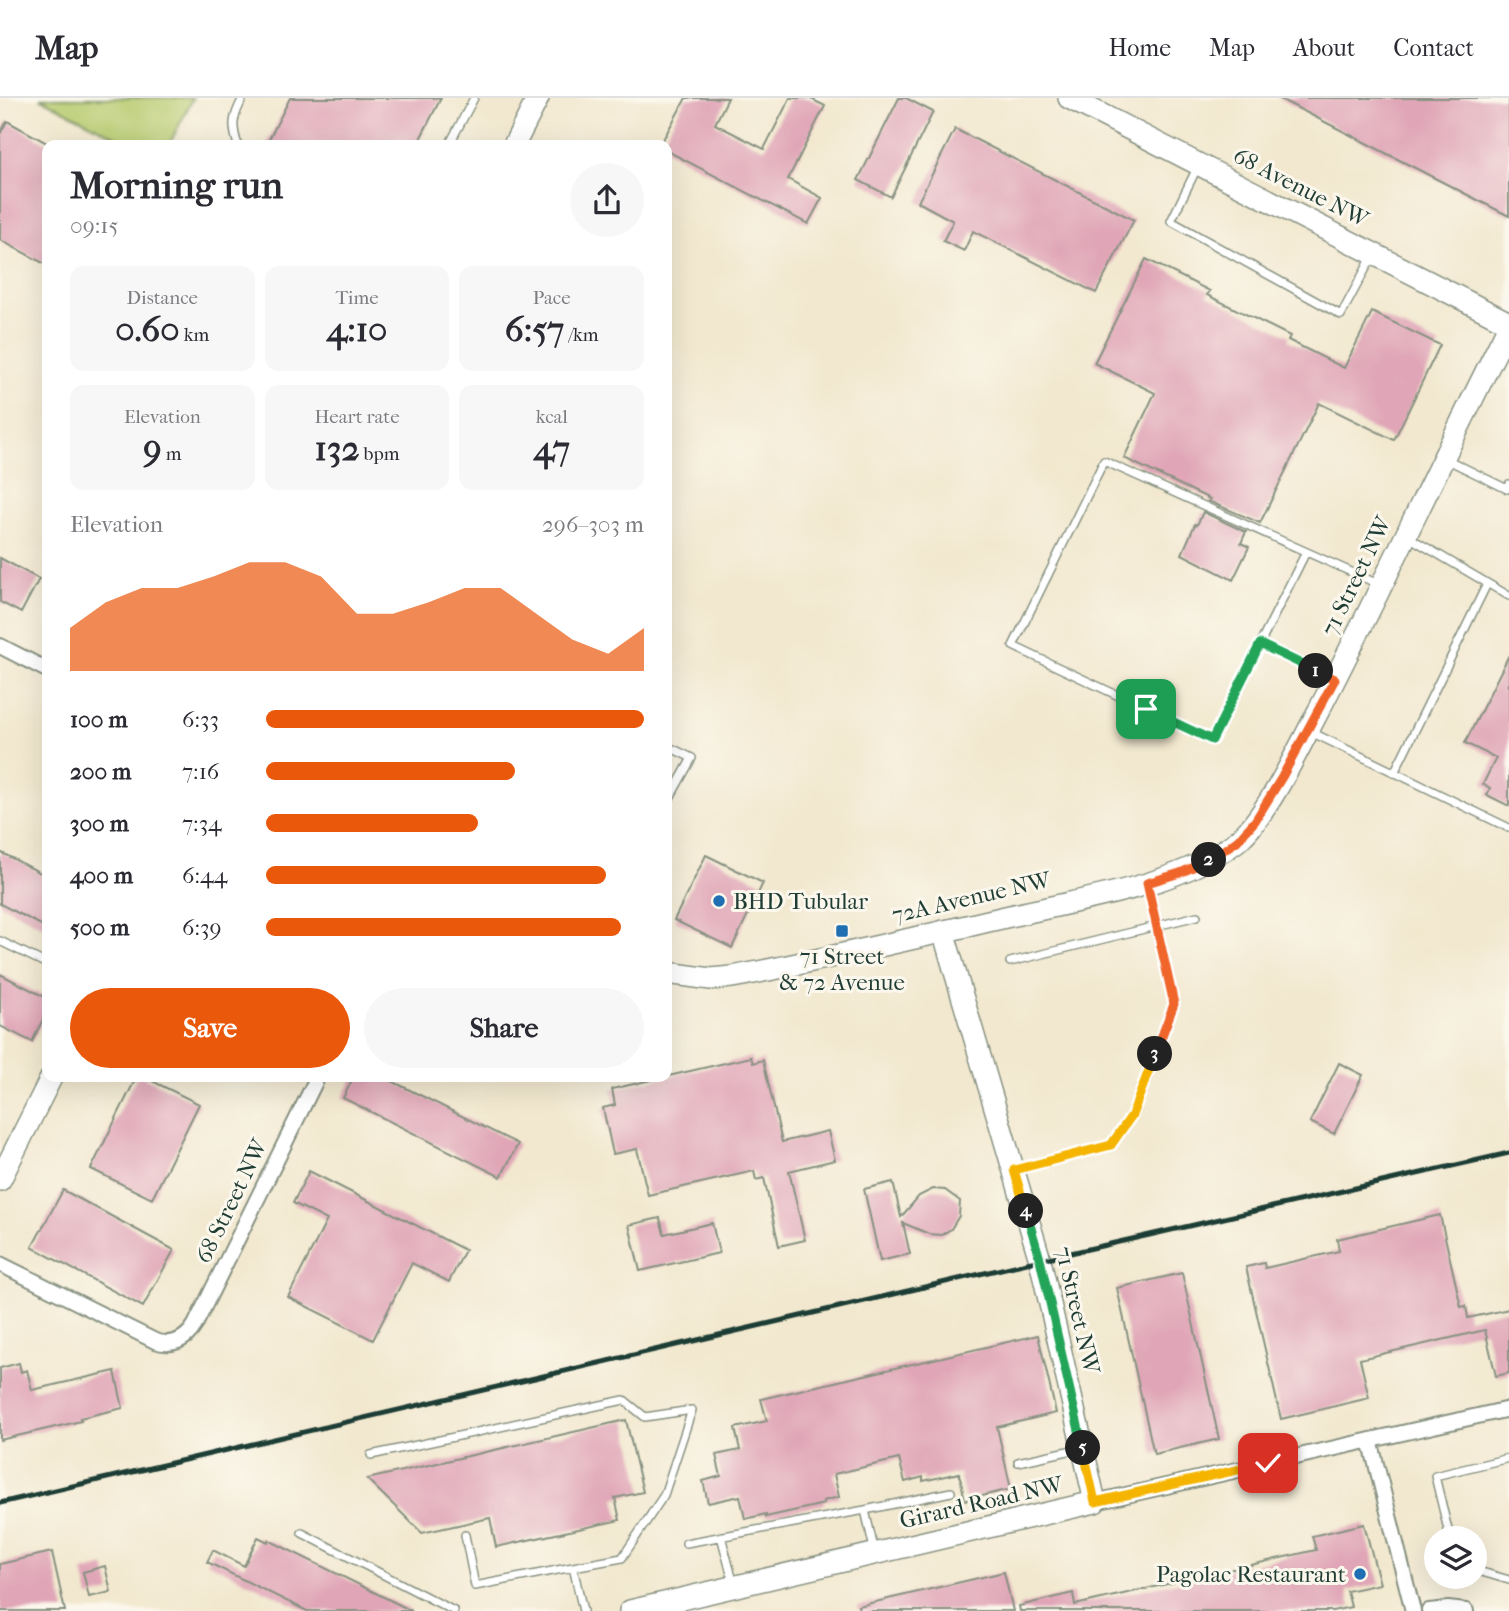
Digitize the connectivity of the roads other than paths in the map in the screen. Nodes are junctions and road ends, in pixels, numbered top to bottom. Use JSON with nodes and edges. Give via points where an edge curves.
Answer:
{"nodes":[{"id":1,"x":243,"y":98,"type":"edge"},
{"id":2,"x":474,"y":98,"type":"edge"},
{"id":3,"x":538,"y":98,"type":"edge"},
{"id":4,"x":1069,"y":98,"type":"edge"},
{"id":5,"x":236,"y":140,"type":"edge"},
{"id":6,"x":452,"y":140,"type":"edge"},
{"id":7,"x":517,"y":140,"type":"edge"},
{"id":8,"x":1199,"y":164,"type":"junction"},
{"id":9,"x":1374,"y":253,"type":"junction"},
{"id":10,"x":1509,"y":324,"type":"edge"},
{"id":11,"x":1442,"y":458,"type":"junction"},
{"id":12,"x":1509,"y":484,"type":"edge"},
{"id":13,"x":1405,"y":535,"type":"junction"},
{"id":14,"x":1306,"y":552,"type":"junction"},
{"id":15,"x":1488,"y":584,"type":"junction"},
{"id":16,"x":1382,"y":586,"type":"junction"},
{"id":17,"x":1509,"y":596,"type":"edge"},
{"id":18,"x":1260,"y":644,"type":"junction"},
{"id":19,"x":0,"y":646,"type":"edge"},
{"id":20,"x":42,"y":667,"type":"edge"},
{"id":21,"x":1335,"y":679,"type":"junction"},
{"id":22,"x":1308,"y":731,"type":"junction"},
{"id":23,"x":672,"y":748,"type":"edge"},
{"id":24,"x":1394,"y":773,"type":"junction"},
{"id":25,"x":672,"y":794,"type":"edge"},
{"id":26,"x":1509,"y":828,"type":"edge"},
{"id":27,"x":1237,"y":841,"type":"joint"},
{"id":28,"x":1147,"y":883,"type":"junction"},
{"id":29,"x":1197,"y":916,"type":"dead end"},
{"id":30,"x":1156,"y":926,"type":"junction"},
{"id":31,"x":943,"y":931,"type":"junction"},
{"id":32,"x":0,"y":941,"type":"edge"},
{"id":33,"x":42,"y":962,"type":"edge"},
{"id":34,"x":1010,"y":962,"type":"dead end"},
{"id":35,"x":672,"y":974,"type":"edge"},
{"id":36,"x":49,"y":1082,"type":"edge"},
{"id":37,"x":315,"y":1082,"type":"edge"},
{"id":38,"x":1014,"y":1170,"type":"junction"},
{"id":39,"x":0,"y":1180,"type":"edge"},
{"id":40,"x":0,"y":1264,"type":"edge"},
{"id":41,"x":1509,"y":1409,"type":"edge"},
{"id":42,"x":1370,"y":1440,"type":"junction"},
{"id":43,"x":1083,"y":1448,"type":"junction"},
{"id":44,"x":371,"y":1455,"type":"dead end"},
{"id":45,"x":1509,"y":1458,"type":"edge"},
{"id":46,"x":1018,"y":1462,"type":"dead end"},
{"id":47,"x":951,"y":1492,"type":"dead end"},
{"id":48,"x":1095,"y":1502,"type":"junction"},
{"id":49,"x":865,"y":1510,"type":"junction"},
{"id":50,"x":1447,"y":1526,"type":"edge"},
{"id":51,"x":302,"y":1533,"type":"dead end"},
{"id":52,"x":465,"y":1535,"type":"dead end"},
{"id":53,"x":721,"y":1536,"type":"junction"},
{"id":54,"x":686,"y":1543,"type":"dead end"},
{"id":55,"x":875,"y":1553,"type":"junction"},
{"id":56,"x":573,"y":1567,"type":"junction"},
{"id":57,"x":1487,"y":1574,"type":"edge"},
{"id":58,"x":1509,"y":1580,"type":"edge"},
{"id":59,"x":735,"y":1585,"type":"junction"},
{"id":60,"x":454,"y":1611,"type":"edge"},
{"id":61,"x":583,"y":1611,"type":"edge"},
{"id":62,"x":629,"y":1611,"type":"edge"},
{"id":63,"x":1413,"y":1611,"type":"edge"},
{"id":64,"x":1429,"y":1611,"type":"edge"},
{"id":65,"x":1466,"y":1611,"type":"edge"}],
"edges":[{"from":1,"to":5,"type":"lane","via":[[232,128]]},
{"from":2,"to":6,"type":"lane"},
{"from":3,"to":7,"type":"street"},
{"from":4,"to":8,"type":"street","name":"68 Avenue NW"},
{"from":8,"to":9,"type":"street","name":"68 Avenue NW"},
{"from":8,"to":9,"type":"lane","via":[[1171,221],[1341,314]]},
{"from":9,"to":10,"type":"street","name":"68 Avenue NW"},
{"from":10,"to":11,"type":"street","name":"71 Street NW"},
{"from":11,"to":12,"type":"lane","via":[[1507,489]]},
{"from":11,"to":13,"type":"street","name":"71 Street NW"},
{"from":13,"to":15,"type":"lane"},
{"from":13,"to":16,"type":"street","name":"71 Street NW"},
{"from":14,"to":16,"type":"lane"},
{"from":14,"to":18,"type":"lane"},
{"from":14,"to":18,"type":"lane","via":[[1104,461],[1013,646],[1212,740]]},
{"from":15,"to":17,"type":"lane"},
{"from":15,"to":24,"type":"lane"},
{"from":16,"to":21,"type":"street","name":"71 Street NW"},
{"from":18,"to":21,"type":"lane"},
{"from":19,"to":20,"type":"street"},
{"from":21,"to":22,"type":"street","name":"71 Street NW"},
{"from":22,"to":24,"type":"lane"},
{"from":22,"to":27,"type":"street","name":"71 Street NW","via":[[1255,821]]},
{"from":23,"to":25,"type":"lane","via":[[692,758]]},
{"from":24,"to":26,"type":"lane"},
{"from":27,"to":28,"type":"street","name":"72A Avenue NW","via":[[1180,873]]},
{"from":28,"to":30,"type":"lane"},
{"from":28,"to":31,"type":"street","name":"72A Avenue NW"},
{"from":29,"to":30,"type":"lane"},
{"from":30,"to":34,"type":"lane"},
{"from":30,"to":38,"type":"lane","via":[[1174,1004],[1132,1115],[1111,1145]]},
{"from":31,"to":35,"type":"street","name":"72A Avenue NW","via":[[732,977]]},
{"from":31,"to":38,"type":"street","name":"71 Street NW"},
{"from":32,"to":33,"type":"lane"},
{"from":36,"to":39,"type":"street"},
{"from":37,"to":40,"type":"street","name":"68 Street NW","via":[[186,1338],[163,1344],[155,1341]]},
{"from":38,"to":43,"type":"street","name":"71 Street NW","via":[[1040,1259]]},
{"from":41,"to":42,"type":"street","name":"Girard Road NW"},
{"from":42,"to":48,"type":"street","name":"Girard Road NW"},
{"from":42,"to":63,"type":"street"},
{"from":43,"to":46,"type":"lane"},
{"from":43,"to":48,"type":"street","name":"71 Street NW"},
{"from":44,"to":56,"type":"lane","via":[[624,1400],[645,1417],[692,1410],[664,1495],[622,1558]]},
{"from":45,"to":50,"type":"lane","via":[[1435,1476]]},
{"from":47,"to":49,"type":"lane"},
{"from":48,"to":55,"type":"street","name":"Girard Road NW"},
{"from":49,"to":53,"type":"lane"},
{"from":49,"to":55,"type":"lane"},
{"from":51,"to":60,"type":"lane"},
{"from":52,"to":56,"type":"lane","via":[[475,1586]]},
{"from":53,"to":54,"type":"lane"},
{"from":53,"to":59,"type":"lane"},
{"from":55,"to":59,"type":"street","name":"Girard Road NW"},
{"from":56,"to":61,"type":"lane"},
{"from":57,"to":58,"type":"lane"},
{"from":59,"to":62,"type":"street","name":"Girard Road NW"},
{"from":64,"to":65,"type":"street"}]}
